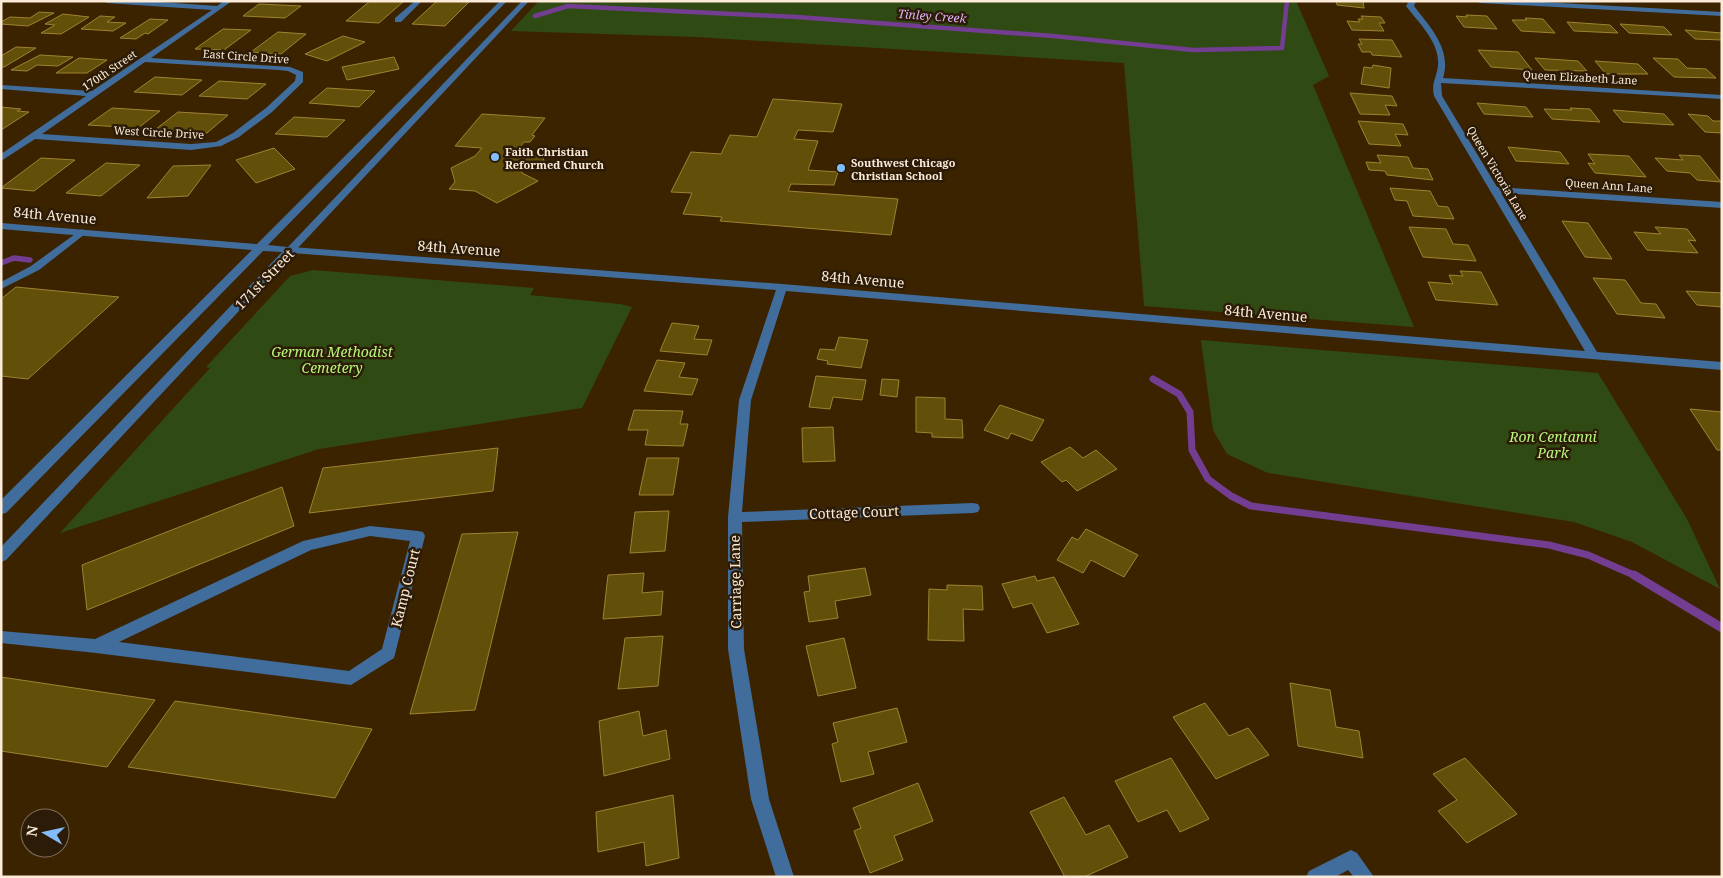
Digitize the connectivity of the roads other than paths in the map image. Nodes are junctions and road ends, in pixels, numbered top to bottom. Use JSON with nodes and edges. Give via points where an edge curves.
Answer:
{"nodes":[{"id":1,"x":107,"y":1,"type":"edge"},
{"id":2,"x":229,"y":1,"type":"edge"},
{"id":3,"x":419,"y":1,"type":"edge"},
{"id":4,"x":504,"y":1,"type":"edge"},
{"id":5,"x":526,"y":1,"type":"edge"},
{"id":6,"x":1413,"y":1,"type":"edge"},
{"id":7,"x":1480,"y":1,"type":"edge"},
{"id":8,"x":220,"y":8,"type":"junction"},
{"id":9,"x":1722,"y":14,"type":"edge"},
{"id":10,"x":398,"y":20,"type":"dead end"},
{"id":11,"x":144,"y":60,"type":"junction"},
{"id":12,"x":1437,"y":80,"type":"junction"},
{"id":13,"x":1,"y":87,"type":"edge"},
{"id":14,"x":94,"y":94,"type":"junction"},
{"id":15,"x":1722,"y":97,"type":"edge"},
{"id":16,"x":271,"y":107,"type":"joint"},
{"id":17,"x":34,"y":136,"type":"junction"},
{"id":18,"x":1,"y":158,"type":"edge"},
{"id":19,"x":1495,"y":190,"type":"junction"},
{"id":20,"x":1722,"y":205,"type":"edge"},
{"id":21,"x":1,"y":226,"type":"edge"},
{"id":22,"x":82,"y":232,"type":"junction"},
{"id":23,"x":259,"y":248,"type":"junction"},
{"id":24,"x":292,"y":250,"type":"junction"},
{"id":25,"x":1,"y":286,"type":"edge"},
{"id":26,"x":782,"y":287,"type":"junction"},
{"id":27,"x":1593,"y":355,"type":"junction"},
{"id":28,"x":1722,"y":366,"type":"edge"},
{"id":29,"x":972,"y":508,"type":"dead end"},
{"id":30,"x":1,"y":509,"type":"edge"},
{"id":31,"x":735,"y":517,"type":"junction"},
{"id":32,"x":1,"y":556,"type":"edge"},
{"id":33,"x":1,"y":637,"type":"edge"},
{"id":34,"x":96,"y":646,"type":"junction"},
{"id":35,"x":785,"y":877,"type":"edge"},
{"id":36,"x":1315,"y":877,"type":"edge"},
{"id":37,"x":1365,"y":877,"type":"edge"}],
"edges":[{"from":1,"to":8,"type":"street"},
{"from":2,"to":8,"type":"street","name":"170th Street"},
{"from":3,"to":10,"type":"street"},
{"from":4,"to":23,"type":"street","name":"171st Street"},
{"from":5,"to":24,"type":"street","name":"171st Street"},
{"from":6,"to":12,"type":"street","name":"Queen Victoria Lane","via":[[1410,6],[1438,45],[1442,64]]},
{"from":7,"to":9,"type":"street"},
{"from":8,"to":11,"type":"street","name":"170th Street"},
{"from":11,"to":14,"type":"street","name":"170th Street"},
{"from":11,"to":16,"type":"street","name":"East Circle Drive","via":[[279,68],[300,74],[299,82]]},
{"from":12,"to":15,"type":"street","name":"Queen Elizabeth Lane"},
{"from":12,"to":19,"type":"street","name":"Queen Victoria Lane","via":[[1438,96]]},
{"from":13,"to":14,"type":"street"},
{"from":14,"to":17,"type":"street","name":"170th Street"},
{"from":16,"to":17,"type":"street","name":"West Circle Drive","via":[[236,135],[207,146]]},
{"from":17,"to":18,"type":"street","name":"170th Street"},
{"from":19,"to":20,"type":"street","name":"Queen Ann Lane"},
{"from":19,"to":27,"type":"street","name":"Queen Victoria Lane"},
{"from":21,"to":22,"type":"street","name":"84th Avenue"},
{"from":22,"to":23,"type":"street","name":"84th Avenue"},
{"from":22,"to":25,"type":"street","via":[[35,268]]},
{"from":23,"to":24,"type":"street","name":"84th Avenue"},
{"from":23,"to":30,"type":"street","name":"171st Street"},
{"from":24,"to":26,"type":"street","name":"84th Avenue"},
{"from":24,"to":32,"type":"street","name":"171st Street"},
{"from":26,"to":27,"type":"street","name":"84th Avenue"},
{"from":26,"to":31,"type":"street","name":"Carriage Lane","via":[[745,400]]},
{"from":27,"to":28,"type":"street","name":"84th Avenue"},
{"from":29,"to":31,"type":"street","name":"Cottage Court"},
{"from":31,"to":35,"type":"street","name":"Carriage Lane","via":[[736,649],[760,799]]},
{"from":33,"to":34,"type":"street","name":"Kamp Court"},
{"from":34,"to":34,"type":"street","name":"Kamp Court","via":[[351,678],[389,653],[418,536],[370,531],[308,546]]},
{"from":36,"to":37,"type":"street","via":[[1351,859]]}]}
